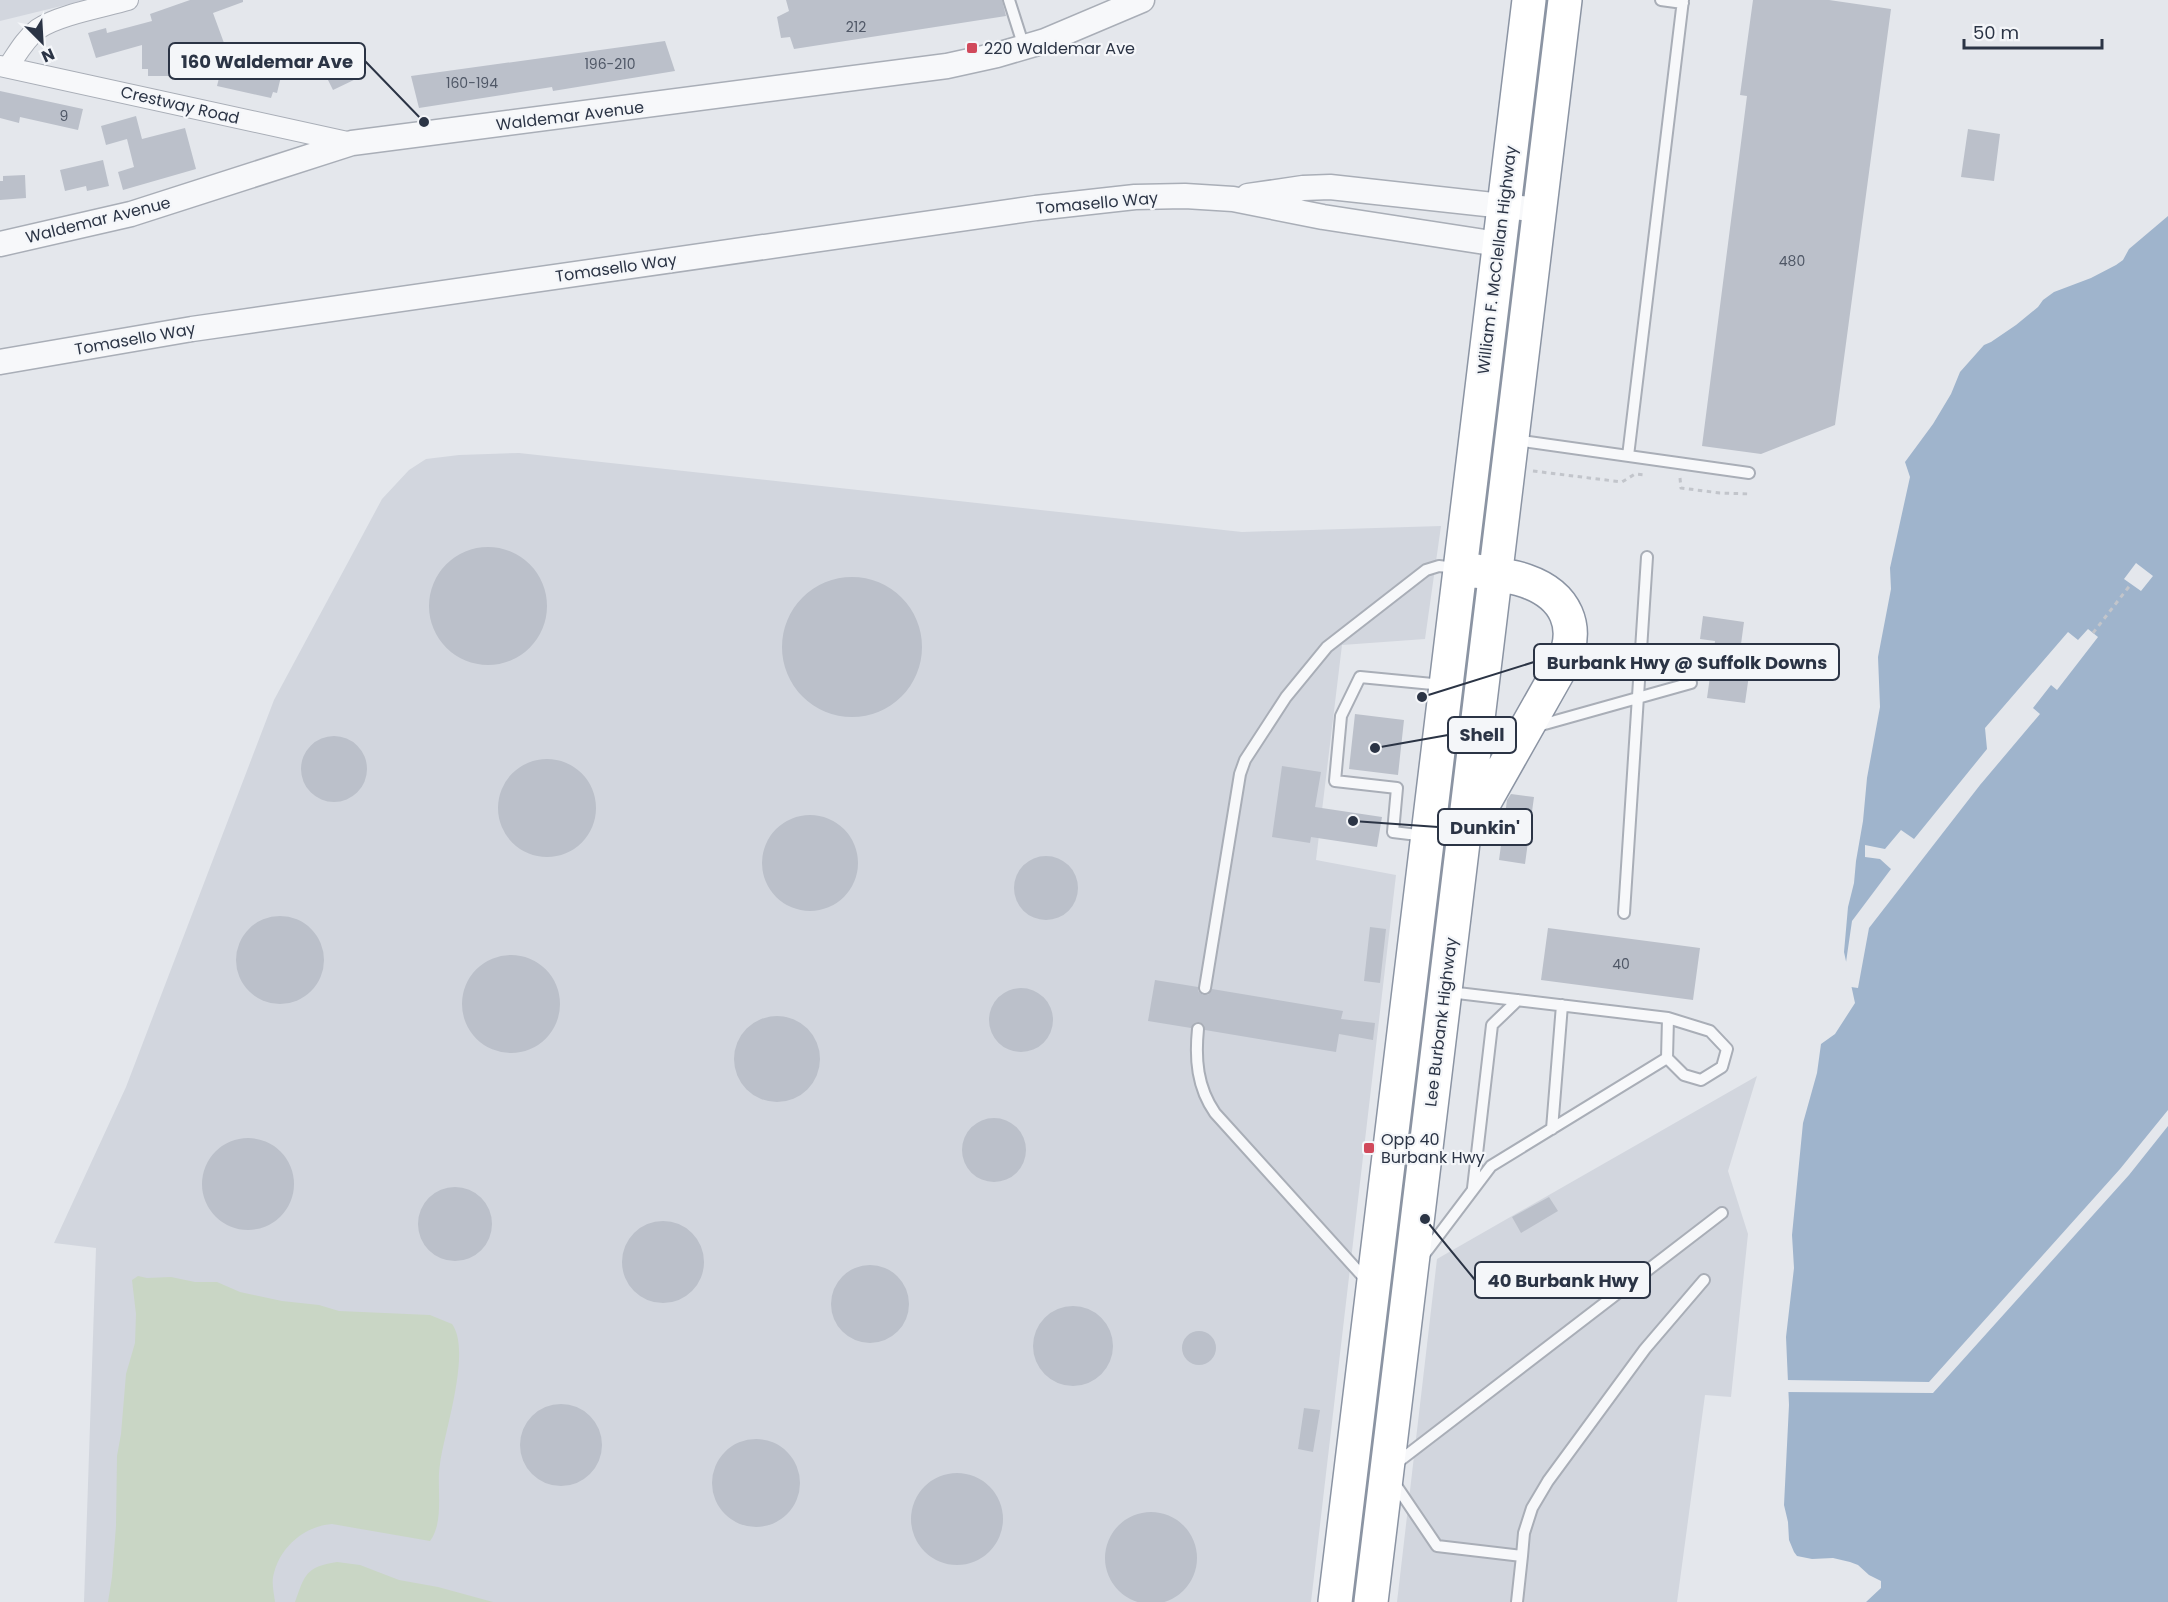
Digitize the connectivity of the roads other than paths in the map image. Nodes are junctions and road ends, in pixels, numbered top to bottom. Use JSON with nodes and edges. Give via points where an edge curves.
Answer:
{"nodes":[{"id":1,"x":128,"y":0,"type":"edge"},
{"id":2,"x":1009,"y":0,"type":"edge"},
{"id":3,"x":1142,"y":0,"type":"edge"},
{"id":4,"x":1528,"y":0,"type":"edge"},
{"id":5,"x":1565,"y":0,"type":"edge"},
{"id":6,"x":1661,"y":0,"type":"edge"},
{"id":7,"x":1683,"y":2,"type":"edge"},
{"id":8,"x":1024,"y":47,"type":"junction"},
{"id":9,"x":4,"y":66,"type":"edge"},
{"id":10,"x":352,"y":143,"type":"junction"},
{"id":11,"x":1233,"y":199,"type":"junction"},
{"id":12,"x":1503,"y":205,"type":"junction"},
{"id":13,"x":1540,"y":210,"type":"junction"},
{"id":14,"x":0,"y":244,"type":"edge"},
{"id":15,"x":1498,"y":244,"type":"junction"},
{"id":16,"x":0,"y":362,"type":"edge"},
{"id":17,"x":1512,"y":440,"type":"junction"},
{"id":18,"x":1629,"y":456,"type":"junction"},
{"id":19,"x":1749,"y":473,"type":"dead end"},
{"id":20,"x":1647,"y":557,"type":"dead end"},
{"id":21,"x":1461,"y":569,"type":"junction"},
{"id":22,"x":1496,"y":574,"type":"junction"},
{"id":23,"x":1691,"y":683,"type":"dead end"},
{"id":24,"x":1447,"y":686,"type":"junction"},
{"id":25,"x":1638,"y":698,"type":"junction"},
{"id":26,"x":1525,"y":729,"type":"junction"},
{"id":27,"x":1428,"y":836,"type":"junction"},
{"id":28,"x":1464,"y":839,"type":"junction"},
{"id":29,"x":1624,"y":913,"type":"dead end"},
{"id":30,"x":1205,"y":988,"type":"dead end"},
{"id":31,"x":1444,"y":992,"type":"junction"},
{"id":32,"x":1518,"y":1000,"type":"junction"},
{"id":33,"x":1562,"y":1005,"type":"junction"},
{"id":34,"x":1668,"y":1018,"type":"junction"},
{"id":35,"x":1198,"y":1029,"type":"dead end"},
{"id":36,"x":1667,"y":1058,"type":"junction"},
{"id":37,"x":1552,"y":1129,"type":"junction"},
{"id":38,"x":1473,"y":1190,"type":"junction"},
{"id":39,"x":1722,"y":1213,"type":"dead end"},
{"id":40,"x":1410,"y":1272,"type":"junction"},
{"id":41,"x":1704,"y":1280,"type":"dead end"},
{"id":42,"x":1373,"y":1287,"type":"junction"},
{"id":43,"x":1386,"y":1471,"type":"junction"},
{"id":44,"x":1522,"y":1556,"type":"junction"},
{"id":45,"x":1335,"y":1602,"type":"edge"},
{"id":46,"x":1371,"y":1602,"type":"edge"},
{"id":47,"x":1517,"y":1602,"type":"edge"}],
"edges":[{"from":1,"to":9,"type":"street","via":[[38,29]]},
{"from":2,"to":8,"type":"lane"},
{"from":3,"to":8,"type":"street","name":"Waldemar Avenue"},
{"from":4,"to":12,"type":"highway","name":"William F. McClellan Highway"},
{"from":5,"to":13,"type":"highway"},
{"from":6,"to":7,"type":"lane"},
{"from":7,"to":18,"type":"lane"},
{"from":8,"to":10,"type":"street","name":"Waldemar Avenue","via":[[911,71]]},
{"from":9,"to":10,"type":"street","name":"Crestway Road"},
{"from":10,"to":14,"type":"street","name":"Waldemar Avenue","via":[[130,214]]},
{"from":11,"to":12,"type":"street","name":"Tomasello Way","via":[[1330,187]]},
{"from":11,"to":15,"type":"street","name":"Tomasello Way"},
{"from":11,"to":16,"type":"street","name":"Tomasello Way","via":[[1160,196],[1078,202],[192,329]]},
{"from":12,"to":13,"type":"street","name":"Tomasello Way"},
{"from":12,"to":15,"type":"highway","name":"William F. McClellan Highway"},
{"from":13,"to":17,"type":"highway"},
{"from":15,"to":21,"type":"highway","name":"William F. McClellan Highway"},
{"from":17,"to":18,"type":"lane"},
{"from":17,"to":22,"type":"highway","name":"Lee Burbank Highway"},
{"from":18,"to":19,"type":"lane"},
{"from":20,"to":25,"type":"lane"},
{"from":21,"to":22,"type":"highway"},
{"from":21,"to":24,"type":"highway"},
{"from":21,"to":30,"type":"lane","via":[[1439,566],[1425,570],[1332,643],[1291,691],[1245,760]]},
{"from":22,"to":26,"type":"highway","via":[[1545,590],[1562,606],[1570,625],[1565,659]]},
{"from":22,"to":28,"type":"highway","name":"Lee Burbank Highway"},
{"from":23,"to":25,"type":"lane"},
{"from":24,"to":27,"type":"highway"},
{"from":24,"to":27,"type":"lane","via":[[1360,677],[1341,716],[1335,781],[1397,788],[1393,832]]},
{"from":25,"to":26,"type":"lane"},
{"from":25,"to":29,"type":"lane"},
{"from":26,"to":28,"type":"highway"},
{"from":27,"to":42,"type":"highway"},
{"from":28,"to":31,"type":"highway","name":"Lee Burbank Highway"},
{"from":31,"to":32,"type":"lane"},
{"from":31,"to":40,"type":"highway","name":"Lee Burbank Highway"},
{"from":32,"to":33,"type":"lane"},
{"from":32,"to":38,"type":"lane","via":[[1492,1024]]},
{"from":33,"to":34,"type":"lane"},
{"from":33,"to":37,"type":"lane"},
{"from":34,"to":36,"type":"lane"},
{"from":34,"to":36,"type":"lane","via":[[1710,1031],[1727,1049],[1722,1067],[1701,1080],[1684,1075]]},
{"from":35,"to":42,"type":"lane","via":[[1198,1071],[1203,1093],[1215,1113]]},
{"from":36,"to":37,"type":"lane"},
{"from":37,"to":38,"type":"lane","via":[[1491,1166]]},
{"from":38,"to":40,"type":"lane"},
{"from":39,"to":43,"type":"lane"},
{"from":40,"to":43,"type":"highway","name":"Lee Burbank Highway"},
{"from":41,"to":44,"type":"lane","via":[[1645,1349],[1548,1481],[1532,1508]]},
{"from":42,"to":45,"type":"highway"},
{"from":43,"to":44,"type":"lane","via":[[1437,1546]]},
{"from":43,"to":46,"type":"highway","name":"Lee Burbank Highway"},
{"from":44,"to":47,"type":"lane"}]}
